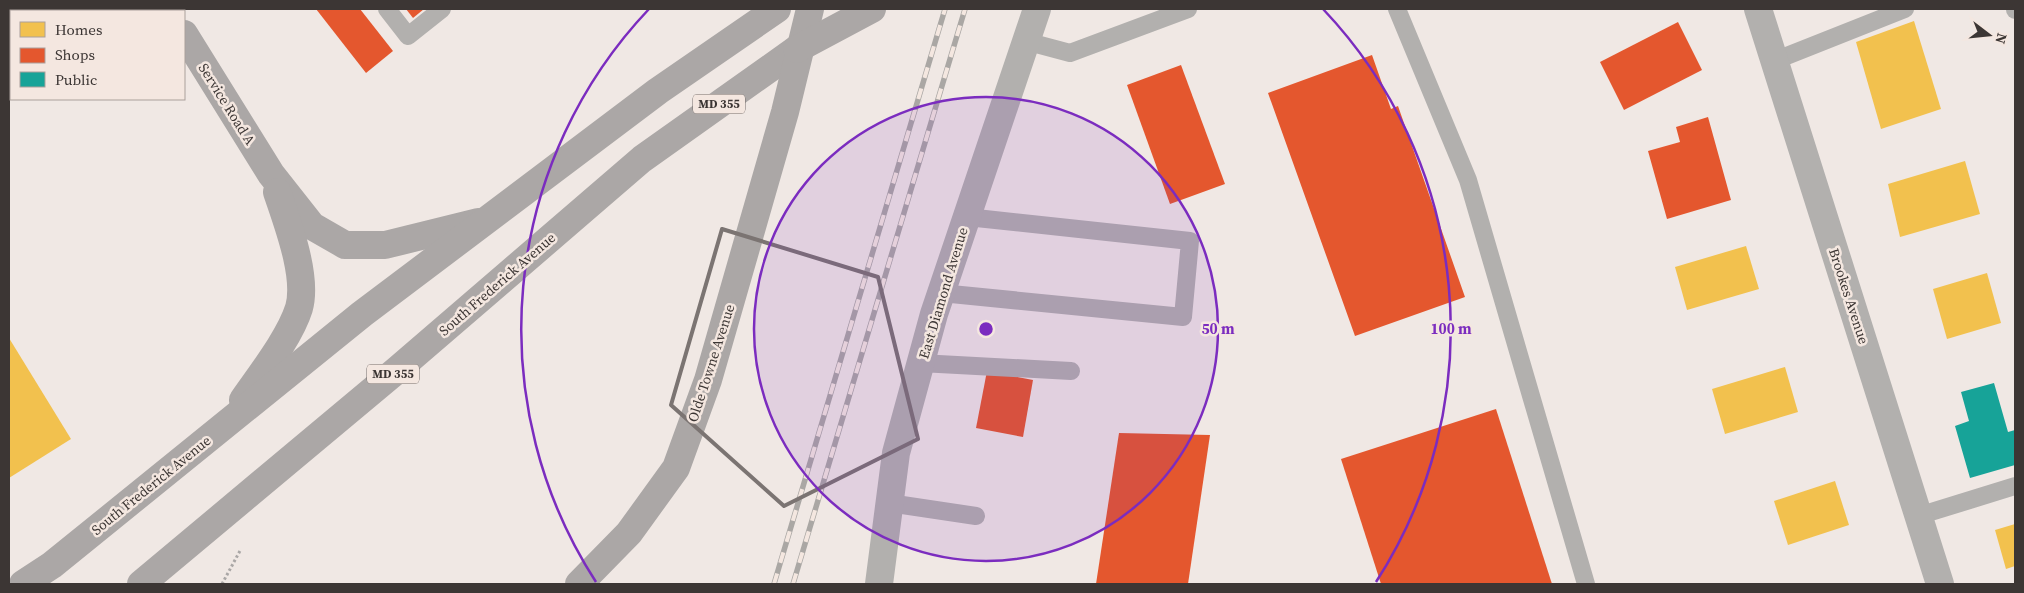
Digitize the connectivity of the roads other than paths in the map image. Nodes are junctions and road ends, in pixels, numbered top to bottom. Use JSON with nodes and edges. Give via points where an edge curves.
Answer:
{"nodes":[{"id":1,"x":387,"y":9,"type":"edge"},
{"id":2,"x":442,"y":9,"type":"edge"},
{"id":3,"x":777,"y":9,"type":"edge"},
{"id":4,"x":810,"y":9,"type":"edge"},
{"id":5,"x":872,"y":9,"type":"edge"},
{"id":6,"x":1037,"y":9,"type":"edge"},
{"id":7,"x":1188,"y":9,"type":"edge"},
{"id":8,"x":1397,"y":9,"type":"edge"},
{"id":9,"x":1758,"y":9,"type":"edge"},
{"id":10,"x":1905,"y":9,"type":"edge"},
{"id":11,"x":185,"y":36,"type":"edge"},
{"id":12,"x":1026,"y":41,"type":"junction"},
{"id":13,"x":1774,"y":61,"type":"junction"},
{"id":14,"x":271,"y":174,"type":"junction"},
{"id":15,"x":966,"y":217,"type":"junction"},
{"id":16,"x":489,"y":219,"type":"junction"},
{"id":17,"x":941,"y":293,"type":"junction"},
{"id":18,"x":920,"y":363,"type":"junction"},
{"id":19,"x":1071,"y":371,"type":"dead end"},
{"id":20,"x":227,"y":424,"type":"junction"},
{"id":21,"x":2015,"y":486,"type":"edge"},
{"id":22,"x":889,"y":503,"type":"junction"},
{"id":23,"x":976,"y":516,"type":"dead end"},
{"id":24,"x":1918,"y":516,"type":"junction"},
{"id":25,"x":23,"y":584,"type":"edge"},
{"id":26,"x":141,"y":584,"type":"edge"},
{"id":27,"x":579,"y":584,"type":"edge"},
{"id":28,"x":878,"y":584,"type":"edge"},
{"id":29,"x":1586,"y":584,"type":"edge"},
{"id":30,"x":1940,"y":584,"type":"edge"}],
"edges":[{"from":1,"to":2,"type":"lane","via":[[408,36]]},
{"from":3,"to":16,"type":"main road","name":"South Frederick Avenue","via":[[658,92]]},
{"from":4,"to":27,"type":"main road","name":"Olde Towne Avenue","via":[[785,112],[708,380],[676,468],[628,533]]},
{"from":5,"to":26,"type":"main road","name":"South Frederick Avenue","number":"MD 355","bridge":true,"via":[[797,49],[642,159]]},
{"from":6,"to":12,"type":"street","name":"East Diamond Avenue"},
{"from":7,"to":12,"type":"lane","via":[[1070,53]]},
{"from":8,"to":29,"type":"lane","via":[[1468,180]]},
{"from":9,"to":13,"type":"street","name":"Brookes Avenue"},
{"from":10,"to":13,"type":"lane"},
{"from":11,"to":14,"type":"main road","name":"Service Road A"},
{"from":12,"to":15,"type":"street","name":"East Diamond Avenue"},
{"from":13,"to":24,"type":"street","name":"Brookes Avenue"},
{"from":14,"to":16,"type":"main road","via":[[312,226],[345,245],[385,245]]},
{"from":14,"to":20,"type":"main road","via":[[294,242],[301,286],[299,307],[282,343]]},
{"from":15,"to":17,"type":"street","name":"East Diamond Avenue"},
{"from":15,"to":17,"type":"lane","via":[[1190,241],[1183,317]]},
{"from":16,"to":20,"type":"main road","name":"South Frederick Avenue","via":[[362,314]]},
{"from":17,"to":18,"type":"street","name":"East Diamond Avenue"},
{"from":18,"to":19,"type":"lane"},
{"from":18,"to":22,"type":"street","name":"East Diamond Avenue","via":[[896,454]]},
{"from":20,"to":25,"type":"main road","name":"South Frederick Avenue","via":[[52,565]]},
{"from":21,"to":24,"type":"lane"},
{"from":22,"to":23,"type":"lane"},
{"from":22,"to":28,"type":"street","name":"East Diamond Avenue"},
{"from":24,"to":30,"type":"street","name":"Brookes Avenue"}]}
